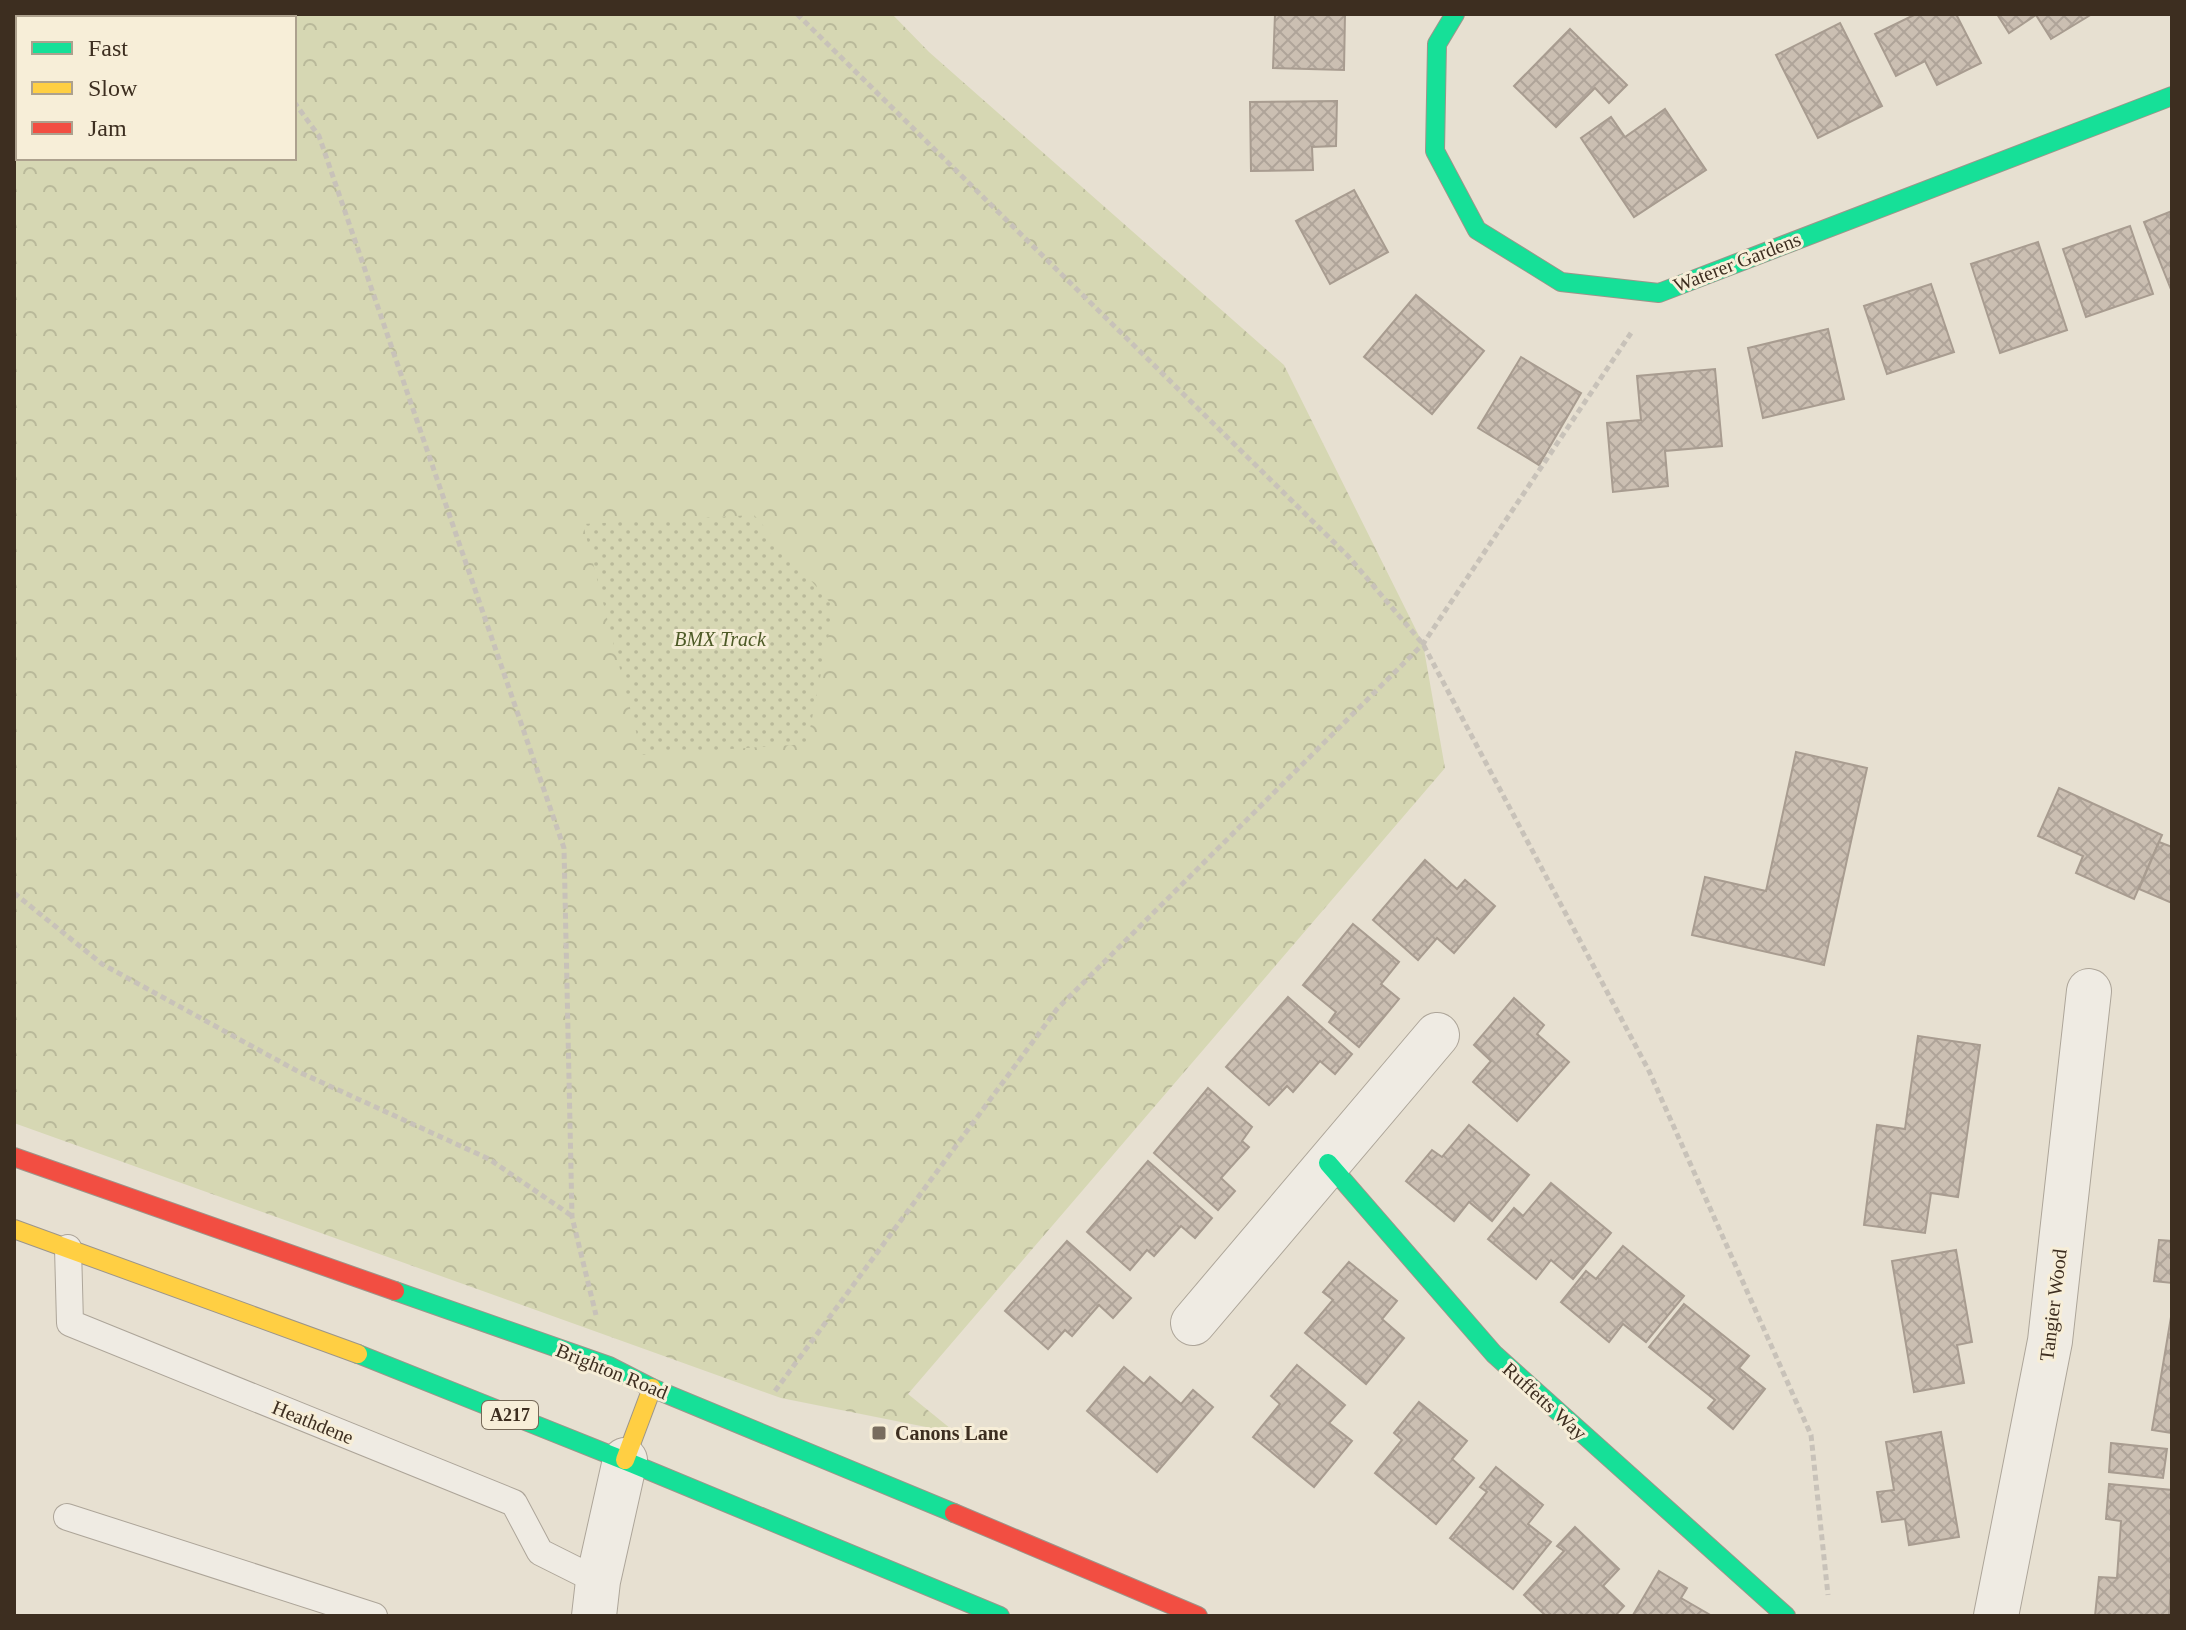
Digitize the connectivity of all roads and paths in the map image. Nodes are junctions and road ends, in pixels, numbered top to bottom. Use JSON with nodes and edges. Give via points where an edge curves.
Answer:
{"nodes":[{"id":1,"x":797,"y":14,"type":"edge"},
{"id":2,"x":1455,"y":14,"type":"edge"},
{"id":3,"x":2172,"y":96,"type":"edge"},
{"id":4,"x":296,"y":105,"type":"edge"},
{"id":5,"x":1659,"y":293,"type":"junction"},
{"id":6,"x":1423,"y":644,"type":"junction"},
{"id":7,"x":14,"y":893,"type":"edge"},
{"id":8,"x":2089,"y":991,"type":"dead end"},
{"id":9,"x":1437,"y":1035,"type":"dead end"},
{"id":10,"x":14,"y":1157,"type":"edge"},
{"id":11,"x":1328,"y":1163,"type":"junction"},
{"id":12,"x":572,"y":1217,"type":"junction"},
{"id":13,"x":14,"y":1229,"type":"edge"},
{"id":14,"x":68,"y":1248,"type":"junction"},
{"id":15,"x":1193,"y":1323,"type":"dead end"},
{"id":16,"x":609,"y":1366,"type":"junction"},
{"id":17,"x":652,"y":1388,"type":"junction"},
{"id":18,"x":769,"y":1399,"type":"dead end"},
{"id":19,"x":625,"y":1460,"type":"junction"},
{"id":20,"x":67,"y":1517,"type":"dead end"},
{"id":21,"x":596,"y":1599,"type":"edge"},
{"id":22,"x":1829,"y":1609,"type":"dead end"},
{"id":23,"x":374,"y":1616,"type":"edge"},
{"id":24,"x":1000,"y":1616,"type":"edge"},
{"id":25,"x":1198,"y":1616,"type":"edge"},
{"id":26,"x":1786,"y":1616,"type":"edge"},
{"id":27,"x":1996,"y":1616,"type":"edge"}],
"edges":[{"from":1,"to":6,"type":"path","via":[[1348,556]]},
{"from":2,"to":5,"type":"main road","name":"Waterer Gardens","via":[[1437,44],[1435,151],[1477,230],[1561,282]]},
{"from":3,"to":5,"type":"main road","name":"Waterer Gardens"},
{"from":4,"to":12,"type":"path","via":[[319,136],[564,848]]},
{"from":5,"to":6,"type":"path"},
{"from":6,"to":18,"type":"path","via":[[1057,1009]]},
{"from":6,"to":22,"type":"path","via":[[1649,1071],[1811,1435]]},
{"from":7,"to":12,"type":"path","via":[[102,964],[299,1072],[489,1159]]},
{"from":8,"to":27,"type":"street","name":"Tangier Wood","via":[[2050,1341]]},
{"from":9,"to":11,"type":"street"},
{"from":10,"to":16,"type":"main road","name":"Brighton Road"},
{"from":11,"to":15,"type":"street"},
{"from":11,"to":26,"type":"main road","name":"Ruffetts Way","via":[[1494,1354]]},
{"from":12,"to":16,"type":"path"},
{"from":13,"to":14,"type":"main road","number":"A217"},
{"from":14,"to":19,"type":"main road","number":"A217","via":[[238,1308]]},
{"from":14,"to":21,"type":"lane","name":"Heathdene","via":[[70,1323],[514,1503],[540,1552]]},
{"from":16,"to":17,"type":"main road","name":"Brighton Road"},
{"from":17,"to":19,"type":"main road"},
{"from":17,"to":25,"type":"main road","name":"Brighton Road"},
{"from":19,"to":21,"type":"street"},
{"from":19,"to":24,"type":"main road","number":"A217"},
{"from":20,"to":23,"type":"lane"}]}
